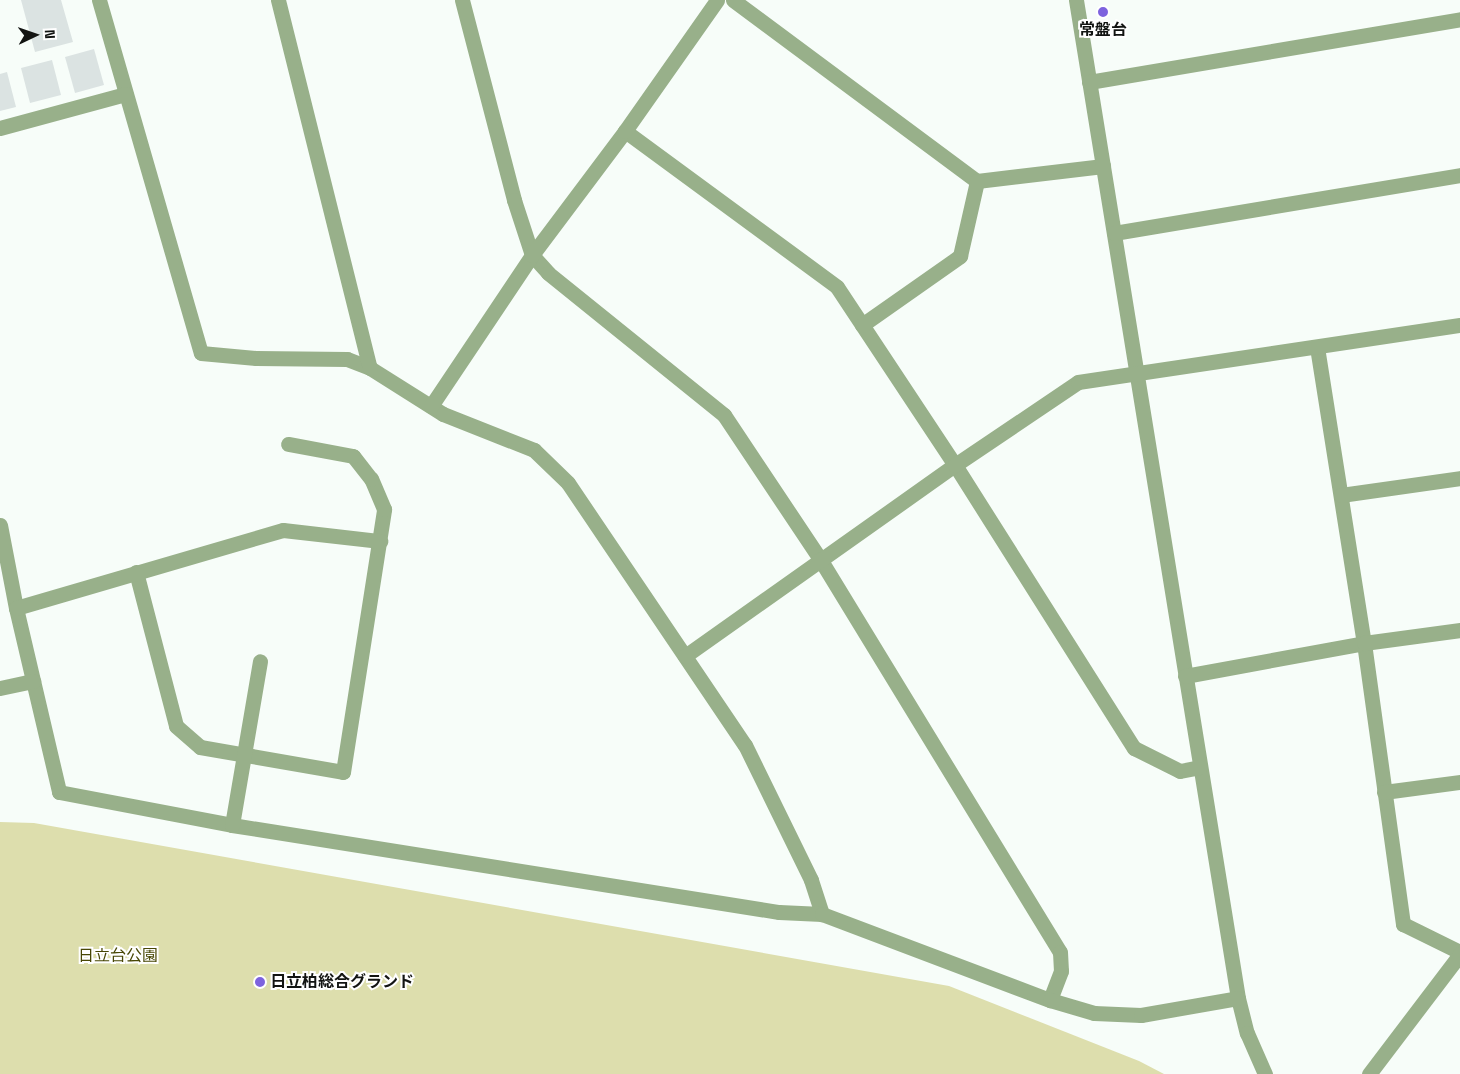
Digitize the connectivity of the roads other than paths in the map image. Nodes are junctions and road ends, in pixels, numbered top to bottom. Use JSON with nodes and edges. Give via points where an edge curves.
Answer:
{"nodes":[{"id":1,"x":99,"y":0,"type":"edge"},
{"id":2,"x":278,"y":0,"type":"edge"},
{"id":3,"x":462,"y":0,"type":"edge"},
{"id":4,"x":717,"y":0,"type":"edge"},
{"id":5,"x":733,"y":0,"type":"edge"},
{"id":6,"x":1076,"y":0,"type":"edge"},
{"id":7,"x":1460,"y":19,"type":"edge"},
{"id":8,"x":1089,"y":82,"type":"junction"},
{"id":9,"x":125,"y":94,"type":"junction"},
{"id":10,"x":0,"y":128,"type":"edge"},
{"id":11,"x":625,"y":131,"type":"junction"},
{"id":12,"x":1102,"y":166,"type":"junction"},
{"id":13,"x":1460,"y":175,"type":"edge"},
{"id":14,"x":977,"y":181,"type":"junction"},
{"id":15,"x":1114,"y":233,"type":"junction"},
{"id":16,"x":532,"y":255,"type":"junction"},
{"id":17,"x":862,"y":325,"type":"junction"},
{"id":18,"x":1460,"y":325,"type":"edge"},
{"id":19,"x":1317,"y":347,"type":"junction"},
{"id":20,"x":370,"y":368,"type":"junction"},
{"id":21,"x":1137,"y":372,"type":"junction"},
{"id":22,"x":431,"y":406,"type":"junction"},
{"id":23,"x":288,"y":444,"type":"dead end"},
{"id":24,"x":955,"y":465,"type":"junction"},
{"id":25,"x":1460,"y":478,"type":"edge"},
{"id":26,"x":1341,"y":495,"type":"junction"},
{"id":27,"x":0,"y":525,"type":"edge"},
{"id":28,"x":380,"y":541,"type":"junction"},
{"id":29,"x":820,"y":559,"type":"junction"},
{"id":30,"x":136,"y":572,"type":"junction"},
{"id":31,"x":16,"y":608,"type":"junction"},
{"id":32,"x":1460,"y":630,"type":"edge"},
{"id":33,"x":1364,"y":643,"type":"junction"},
{"id":34,"x":685,"y":656,"type":"junction"},
{"id":35,"x":260,"y":661,"type":"dead end"},
{"id":36,"x":1185,"y":676,"type":"junction"},
{"id":37,"x":32,"y":682,"type":"junction"},
{"id":38,"x":0,"y":688,"type":"edge"},
{"id":39,"x":243,"y":755,"type":"junction"},
{"id":40,"x":1200,"y":767,"type":"junction"},
{"id":41,"x":1460,"y":782,"type":"edge"},
{"id":42,"x":1384,"y":792,"type":"junction"},
{"id":43,"x":232,"y":825,"type":"junction"},
{"id":44,"x":822,"y":914,"type":"junction"},
{"id":45,"x":1460,"y":953,"type":"edge"},
{"id":46,"x":1238,"y":998,"type":"junction"},
{"id":47,"x":1050,"y":1000,"type":"junction"},
{"id":48,"x":1265,"y":1074,"type":"edge"},
{"id":49,"x":1369,"y":1074,"type":"edge"}],
"edges":[{"from":1,"to":9,"type":"street"},
{"from":2,"to":20,"type":"street"},
{"from":3,"to":16,"type":"street","via":[[514,200]]},
{"from":4,"to":11,"type":"street"},
{"from":5,"to":14,"type":"street"},
{"from":6,"to":8,"type":"street"},
{"from":7,"to":8,"type":"street"},
{"from":8,"to":12,"type":"street"},
{"from":9,"to":10,"type":"street"},
{"from":9,"to":20,"type":"street","via":[[201,354],[347,359]]},
{"from":11,"to":16,"type":"street"},
{"from":11,"to":17,"type":"street","via":[[836,287]]},
{"from":12,"to":14,"type":"street"},
{"from":12,"to":15,"type":"street"},
{"from":13,"to":15,"type":"street"},
{"from":14,"to":17,"type":"street","via":[[960,256]]},
{"from":15,"to":21,"type":"street"},
{"from":16,"to":22,"type":"street"},
{"from":16,"to":29,"type":"street","via":[[548,273],[724,415]]},
{"from":17,"to":24,"type":"street"},
{"from":18,"to":19,"type":"street"},
{"from":19,"to":21,"type":"street"},
{"from":19,"to":26,"type":"street"},
{"from":20,"to":22,"type":"street"},
{"from":21,"to":24,"type":"street","via":[[1078,382]]},
{"from":21,"to":36,"type":"street"},
{"from":22,"to":34,"type":"street","via":[[443,414],[534,450],[568,483]]},
{"from":23,"to":28,"type":"street","via":[[353,456],[371,479],[384,509]]},
{"from":24,"to":29,"type":"street"},
{"from":24,"to":40,"type":"street","via":[[1134,748],[1180,771]]},
{"from":25,"to":26,"type":"street"},
{"from":26,"to":33,"type":"street"},
{"from":27,"to":31,"type":"street"},
{"from":28,"to":30,"type":"street","via":[[283,530]]},
{"from":28,"to":39,"type":"street","via":[[344,772]]},
{"from":29,"to":34,"type":"street"},
{"from":29,"to":47,"type":"street","via":[[1060,952],[1061,971]]},
{"from":30,"to":31,"type":"street"},
{"from":30,"to":39,"type":"street","via":[[176,726],[200,747]]},
{"from":31,"to":37,"type":"street"},
{"from":32,"to":33,"type":"street"},
{"from":33,"to":36,"type":"street"},
{"from":33,"to":42,"type":"street"},
{"from":34,"to":44,"type":"street","via":[[745,745],[811,880]]},
{"from":35,"to":39,"type":"street"},
{"from":36,"to":40,"type":"street"},
{"from":37,"to":38,"type":"street"},
{"from":37,"to":43,"type":"street","via":[[59,792]]},
{"from":39,"to":43,"type":"street"},
{"from":40,"to":46,"type":"street"},
{"from":41,"to":42,"type":"street"},
{"from":42,"to":45,"type":"street","via":[[1403,924]]},
{"from":43,"to":44,"type":"street","via":[[779,912]]},
{"from":44,"to":47,"type":"street"},
{"from":45,"to":49,"type":"street"},
{"from":46,"to":47,"type":"street","via":[[1141,1015],[1094,1013]]},
{"from":46,"to":48,"type":"street","via":[[1247,1033]]}]}
